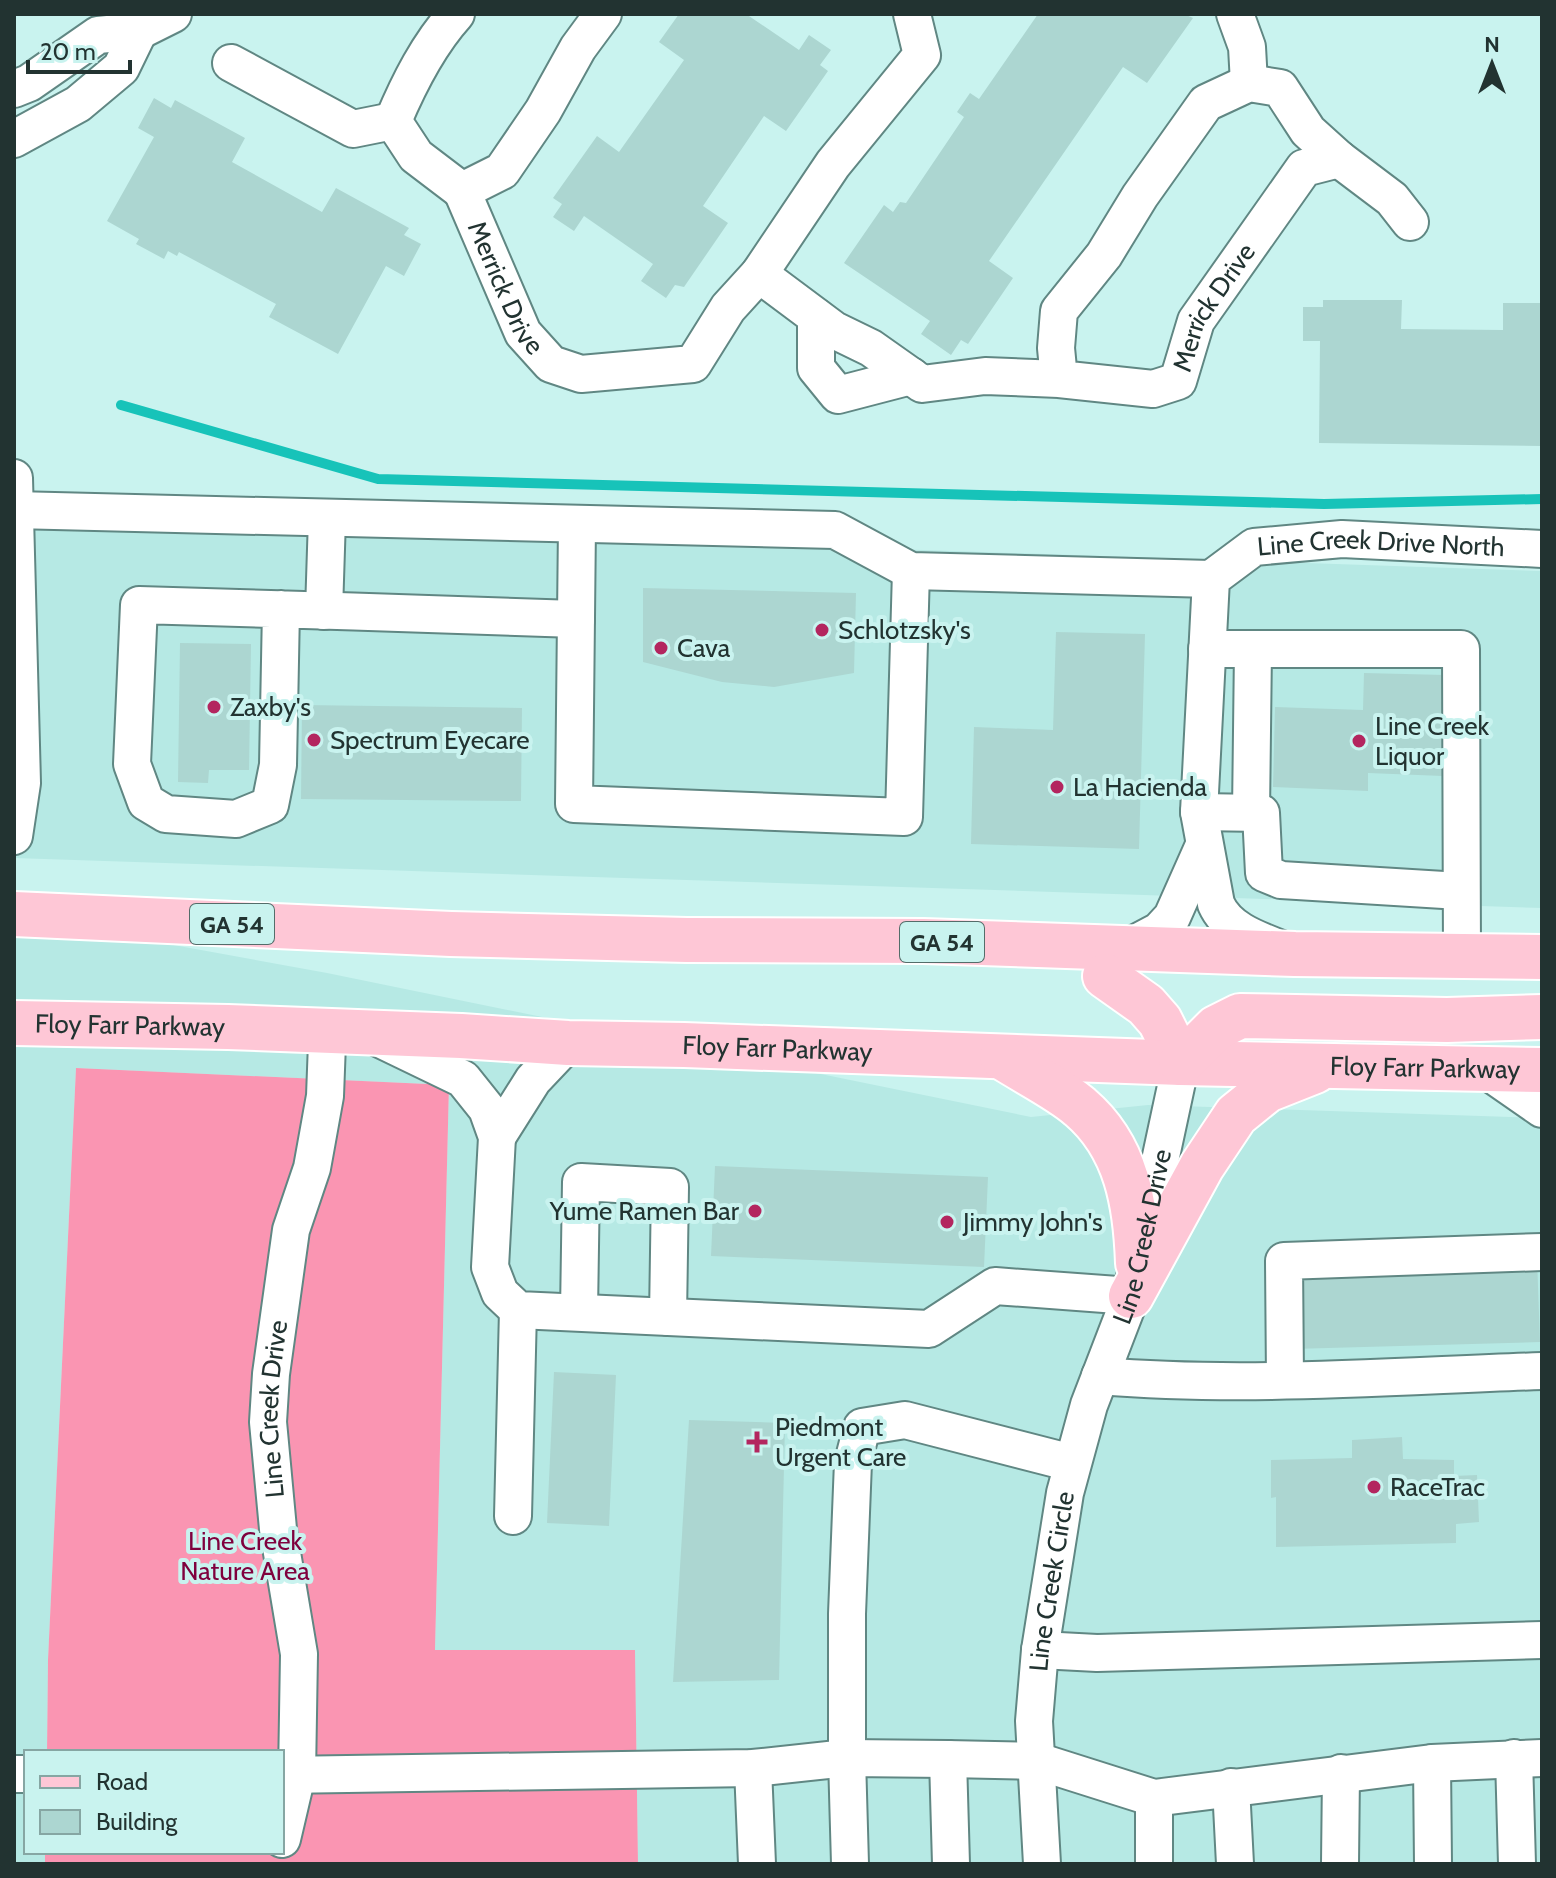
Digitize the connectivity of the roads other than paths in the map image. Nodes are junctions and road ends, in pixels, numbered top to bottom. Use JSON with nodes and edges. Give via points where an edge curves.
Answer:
{"nodes":[{"id":1,"x":456,"y":14,"type":"edge"},
{"id":2,"x":603,"y":14,"type":"edge"},
{"id":3,"x":912,"y":14,"type":"edge"},
{"id":4,"x":1235,"y":14,"type":"edge"},
{"id":5,"x":161,"y":19,"type":"edge"},
{"id":6,"x":231,"y":63,"type":"dead end"},
{"id":7,"x":1249,"y":83,"type":"junction"},
{"id":8,"x":14,"y":89,"type":"edge"},
{"id":9,"x":393,"y":121,"type":"junction"},
{"id":10,"x":14,"y":139,"type":"edge"},
{"id":11,"x":1339,"y":159,"type":"junction"},
{"id":12,"x":462,"y":191,"type":"junction"},
{"id":13,"x":1410,"y":222,"type":"dead end"},
{"id":14,"x":759,"y":274,"type":"junction"},
{"id":15,"x":816,"y":317,"type":"junction"},
{"id":16,"x":911,"y":376,"type":"junction"},
{"id":17,"x":1059,"y":379,"type":"junction"},
{"id":18,"x":15,"y":499,"type":"edge"},
{"id":19,"x":327,"y":518,"type":"junction"},
{"id":20,"x":577,"y":524,"type":"junction"},
{"id":21,"x":1542,"y":549,"type":"edge"},
{"id":22,"x":911,"y":571,"type":"junction"},
{"id":23,"x":1211,"y":579,"type":"junction"},
{"id":24,"x":281,"y":609,"type":"junction"},
{"id":25,"x":324,"y":611,"type":"junction"},
{"id":26,"x":576,"y":619,"type":"junction"},
{"id":27,"x":1207,"y":649,"type":"junction"},
{"id":28,"x":1253,"y":649,"type":"junction"},
{"id":29,"x":1257,"y":826,"type":"junction"},
{"id":30,"x":1202,"y":828,"type":"junction"},
{"id":31,"x":14,"y":836,"type":"edge"},
{"id":32,"x":1460,"y":891,"type":"junction"},
{"id":33,"x":14,"y":914,"type":"edge"},
{"id":34,"x":1295,"y":954,"type":"junction"},
{"id":35,"x":1462,"y":956,"type":"junction"},
{"id":36,"x":1542,"y":957,"type":"edge"},
{"id":37,"x":1115,"y":963,"type":"junction"},
{"id":38,"x":1542,"y":982,"type":"edge"},
{"id":39,"x":1542,"y":1017,"type":"edge"},
{"id":40,"x":14,"y":1023,"type":"edge"},
{"id":41,"x":350,"y":1032,"type":"junction"},
{"id":42,"x":568,"y":1043,"type":"junction"},
{"id":43,"x":1000,"y":1056,"type":"junction"},
{"id":44,"x":1181,"y":1063,"type":"junction"},
{"id":45,"x":1329,"y":1066,"type":"junction"},
{"id":46,"x":1483,"y":1068,"type":"junction"},
{"id":47,"x":1542,"y":1070,"type":"edge"},
{"id":48,"x":1542,"y":1109,"type":"edge"},
{"id":49,"x":497,"y":1137,"type":"junction"},
{"id":50,"x":1542,"y":1252,"type":"edge"},
{"id":51,"x":1134,"y":1280,"type":"junction"},
{"id":52,"x":518,"y":1310,"type":"junction"},
{"id":53,"x":579,"y":1312,"type":"junction"},
{"id":54,"x":668,"y":1317,"type":"junction"},
{"id":55,"x":1542,"y":1371,"type":"edge"},
{"id":56,"x":1285,"y":1380,"type":"junction"},
{"id":57,"x":1095,"y":1391,"type":"junction"},
{"id":58,"x":1072,"y":1463,"type":"junction"},
{"id":59,"x":513,"y":1516,"type":"dead end"},
{"id":60,"x":1542,"y":1640,"type":"edge"},
{"id":61,"x":1040,"y":1650,"type":"junction"},
{"id":62,"x":847,"y":1758,"type":"junction"},
{"id":63,"x":1528,"y":1758,"type":"edge"},
{"id":64,"x":948,"y":1759,"type":"junction"},
{"id":65,"x":1037,"y":1761,"type":"junction"},
{"id":66,"x":1432,"y":1763,"type":"junction"},
{"id":67,"x":753,"y":1768,"type":"junction"},
{"id":68,"x":1341,"y":1773,"type":"junction"},
{"id":69,"x":290,"y":1775,"type":"edge"},
{"id":70,"x":1231,"y":1787,"type":"junction"},
{"id":71,"x":1154,"y":1798,"type":"junction"},
{"id":72,"x":284,"y":1823,"type":"edge"},
{"id":73,"x":757,"y":1864,"type":"edge"},
{"id":74,"x":850,"y":1864,"type":"edge"},
{"id":75,"x":951,"y":1864,"type":"edge"},
{"id":76,"x":1042,"y":1864,"type":"edge"},
{"id":77,"x":1154,"y":1864,"type":"edge"},
{"id":78,"x":1235,"y":1864,"type":"edge"},
{"id":79,"x":1340,"y":1864,"type":"edge"},
{"id":80,"x":1433,"y":1864,"type":"edge"},
{"id":81,"x":1517,"y":1864,"type":"edge"}],
"edges":[{"from":1,"to":9,"type":"street","via":[[408,85]]},
{"from":2,"to":12,"type":"street","name":"Merrick Drive","via":[[502,171]]},
{"from":3,"to":14,"type":"street","name":"Merrick Drive","via":[[922,55],[833,164]]},
{"from":4,"to":7,"type":"street","via":[[1247,47]]},
{"from":5,"to":8,"type":"street","via":[[98,35]]},
{"from":5,"to":10,"type":"street","via":[[121,68],[78,104]]},
{"from":6,"to":9,"type":"street","via":[[353,129]]},
{"from":7,"to":11,"type":"street","via":[[1280,88],[1308,131]]},
{"from":7,"to":17,"type":"street","via":[[1206,103],[1104,255],[1059,311]]},
{"from":9,"to":12,"type":"street","name":"Merrick Drive","via":[[416,156]]},
{"from":11,"to":13,"type":"street","via":[[1392,199]]},
{"from":11,"to":17,"type":"street","name":"Merrick Drive","via":[[1304,168],[1196,321],[1178,381],[1153,389]]},
{"from":12,"to":14,"type":"street","name":"Merrick Drive","via":[[523,333],[551,364],[581,374],[693,364],[728,308]]},
{"from":14,"to":15,"type":"street","name":"Merrick Drive"},
{"from":15,"to":16,"type":"street","name":"Merrick Drive"},
{"from":15,"to":16,"type":"street","via":[[816,368],[838,395]]},
{"from":16,"to":17,"type":"street","name":"Merrick Drive","via":[[922,384],[985,376]]},
{"from":18,"to":19,"type":"street"},
{"from":18,"to":31,"type":"street","via":[[22,783]]},
{"from":19,"to":20,"type":"street"},
{"from":19,"to":25,"type":"street"},
{"from":20,"to":22,"type":"street","via":[[835,530]]},
{"from":20,"to":26,"type":"street"},
{"from":21,"to":23,"type":"street","name":"Line Creek Drive North","via":[[1342,539],[1254,547]]},
{"from":22,"to":23,"type":"street"},
{"from":22,"to":26,"type":"street","via":[[904,817],[574,804]]},
{"from":23,"to":27,"type":"street"},
{"from":24,"to":24,"type":"street","via":[[139,605],[132,764],[146,802],[166,814],[236,819],[270,805],[278,765]]},
{"from":24,"to":25,"type":"street"},
{"from":25,"to":26,"type":"street"},
{"from":27,"to":28,"type":"street"},
{"from":27,"to":30,"type":"street"},
{"from":28,"to":29,"type":"street"},
{"from":28,"to":32,"type":"street","via":[[1461,649]]},
{"from":29,"to":30,"type":"street"},
{"from":29,"to":32,"type":"street","via":[[1264,873],[1281,880]]},
{"from":30,"to":34,"type":"street","via":[[1221,915],[1246,935]]},
{"from":30,"to":37,"type":"street","via":[[1172,917]]},
{"from":32,"to":35,"type":"street"},
{"from":33,"to":37,"type":"main road","number":"GA 54","via":[[687,940],[778,957],[892,966]]},
{"from":34,"to":35,"type":"main road","number":"GA 54"},
{"from":34,"to":37,"type":"main road","number":"GA 54"},
{"from":35,"to":36,"type":"main road","number":"GA 54"},
{"from":37,"to":38,"type":"main road","number":"GA 54"},
{"from":37,"to":44,"type":"main road","via":[[1160,1021]]},
{"from":39,"to":44,"type":"main road","via":[[1240,1016],[1216,1028]]},
{"from":40,"to":41,"type":"main road","name":"Floy Farr Parkway"},
{"from":41,"to":42,"type":"main road","name":"Floy Farr Parkway"},
{"from":41,"to":49,"type":"street","via":[[463,1079],[487,1109]]},
{"from":41,"to":69,"type":"street","name":"Line Creek Drive","via":[[327,1043],[325,1096],[312,1168],[291,1230],[271,1374],[268,1422],[278,1529],[299,1654]]},
{"from":42,"to":43,"type":"main road","name":"Floy Farr Parkway"},
{"from":42,"to":49,"type":"street","via":[[533,1080]]},
{"from":43,"to":44,"type":"main road","name":"Floy Farr Parkway"},
{"from":43,"to":51,"type":"main road","via":[[1080,1106],[1108,1137],[1122,1163],[1137,1223]]},
{"from":44,"to":45,"type":"main road","name":"Floy Farr Parkway"},
{"from":44,"to":51,"type":"street","name":"Line Creek Drive"},
{"from":45,"to":46,"type":"main road","name":"Floy Farr Parkway"},
{"from":45,"to":51,"type":"main road","via":[[1267,1090],[1236,1115]]},
{"from":46,"to":47,"type":"main road","name":"Floy Farr Parkway"},
{"from":46,"to":48,"type":"street"},
{"from":49,"to":52,"type":"street","via":[[490,1267],[500,1293]]},
{"from":50,"to":56,"type":"street","via":[[1284,1261]]},
{"from":51,"to":54,"type":"street","via":[[995,1286],[929,1329]]},
{"from":51,"to":57,"type":"street","name":"Line Creek Drive"},
{"from":52,"to":53,"type":"street"},
{"from":52,"to":59,"type":"street"},
{"from":53,"to":54,"type":"street"},
{"from":53,"to":54,"type":"street","via":[[581,1182],[626,1184],[670,1187]]},
{"from":55,"to":56,"type":"street"},
{"from":56,"to":57,"type":"street","via":[[1155,1381]]},
{"from":57,"to":58,"type":"street","name":"Line Creek Circle"},
{"from":58,"to":61,"type":"street","name":"Line Creek Circle"},
{"from":58,"to":62,"type":"street","via":[[905,1420],[862,1427],[853,1462]]},
{"from":60,"to":61,"type":"street","via":[[1097,1653]]},
{"from":61,"to":65,"type":"street","name":"Line Creek Circle","via":[[1034,1721]]},
{"from":62,"to":64,"type":"street"},
{"from":62,"to":67,"type":"street"},
{"from":62,"to":74,"type":"street"},
{"from":63,"to":66,"type":"street"},
{"from":63,"to":81,"type":"street"},
{"from":64,"to":65,"type":"street"},
{"from":64,"to":75,"type":"street"},
{"from":65,"to":71,"type":"street"},
{"from":65,"to":76,"type":"street","name":"Line Creek Circle"},
{"from":66,"to":68,"type":"street"},
{"from":66,"to":80,"type":"street"},
{"from":67,"to":69,"type":"street"},
{"from":67,"to":73,"type":"street"},
{"from":68,"to":70,"type":"street"},
{"from":68,"to":79,"type":"street"},
{"from":69,"to":72,"type":"street","name":"Line Creek Drive"},
{"from":70,"to":71,"type":"street"},
{"from":70,"to":78,"type":"street"},
{"from":71,"to":77,"type":"street"}]}
